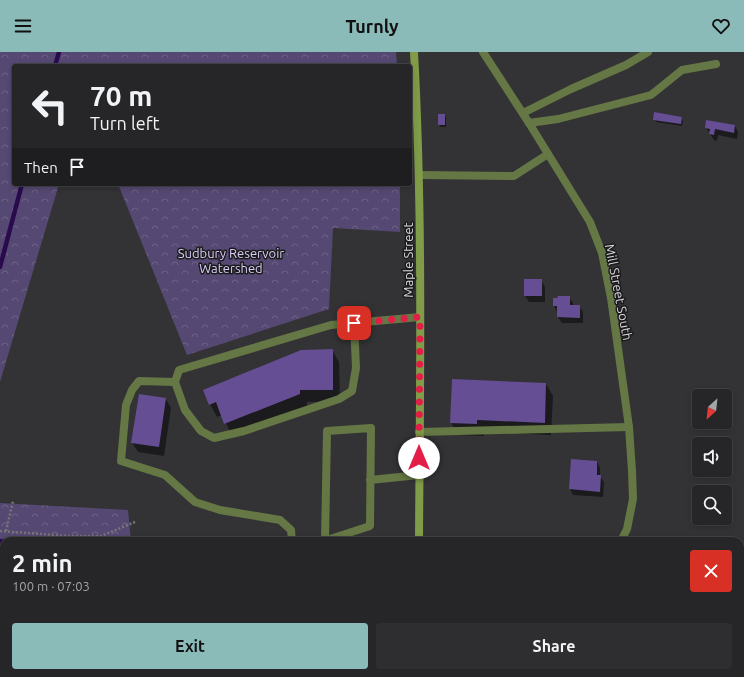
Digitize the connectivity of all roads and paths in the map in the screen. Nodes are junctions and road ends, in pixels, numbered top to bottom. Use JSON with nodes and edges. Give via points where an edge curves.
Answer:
{"nodes":[{"id":1,"x":414,"y":52,"type":"edge"},
{"id":2,"x":483,"y":52,"type":"edge"},
{"id":3,"x":648,"y":52,"type":"edge"},
{"id":4,"x":716,"y":64,"type":"dead end"},
{"id":5,"x":523,"y":113,"type":"junction"},
{"id":6,"x":529,"y":123,"type":"junction"},
{"id":7,"x":548,"y":154,"type":"junction"},
{"id":8,"x":419,"y":175,"type":"junction"},
{"id":9,"x":420,"y":317,"type":"junction"},
{"id":10,"x":354,"y":323,"type":"junction"},
{"id":11,"x":175,"y":382,"type":"junction"},
{"id":12,"x":629,"y":427,"type":"junction"},
{"id":13,"x":419,"y":432,"type":"junction"},
{"id":14,"x":420,"y":475,"type":"junction"},
{"id":15,"x":370,"y":480,"type":"junction"},
{"id":16,"x":13,"y":501,"type":"dead end"},
{"id":17,"x":135,"y":522,"type":"dead end"},
{"id":18,"x":0,"y":531,"type":"edge"},
{"id":19,"x":6,"y":531,"type":"junction"},
{"id":20,"x":292,"y":537,"type":"edge"},
{"id":21,"x":325,"y":537,"type":"edge"},
{"id":22,"x":337,"y":537,"type":"edge"},
{"id":23,"x":419,"y":537,"type":"edge"},
{"id":24,"x":623,"y":537,"type":"edge"}],
"edges":[{"from":1,"to":8,"type":"main road","name":"Maple Street"},
{"from":2,"to":5,"type":"street","name":"Mill Street South"},
{"from":3,"to":5,"type":"street"},
{"from":4,"to":6,"type":"street","via":[[682,70],[651,95],[558,119]]},
{"from":5,"to":6,"type":"street","name":"Mill Street South"},
{"from":6,"to":7,"type":"street","name":"Mill Street South"},
{"from":7,"to":8,"type":"street","via":[[514,176]]},
{"from":7,"to":12,"type":"street","name":"Mill Street South","via":[[590,222],[602,253]]},
{"from":8,"to":9,"type":"main road","name":"Maple Street"},
{"from":9,"to":10,"type":"street"},
{"from":9,"to":13,"type":"main road","name":"Maple Street"},
{"from":10,"to":11,"type":"street","via":[[331,325],[179,370]]},
{"from":10,"to":11,"type":"street","via":[[356,368],[352,392],[339,399],[244,431],[214,438],[201,431],[185,410]]},
{"from":11,"to":20,"type":"street","via":[[139,381],[132,390],[126,405],[121,462],[165,475],[195,502],[220,510],[280,520],[291,530]]},
{"from":12,"to":13,"type":"street"},
{"from":12,"to":24,"type":"street","name":"Mill Street South","via":[[633,499]]},
{"from":13,"to":14,"type":"main road","name":"Maple Street"},
{"from":14,"to":15,"type":"street"},
{"from":14,"to":23,"type":"main road","name":"Maple Street"},
{"from":15,"to":21,"type":"street","via":[[371,428],[327,432]]},
{"from":15,"to":22,"type":"street","via":[[370,526]]},
{"from":16,"to":19,"type":"path"},
{"from":17,"to":19,"type":"path","via":[[101,536]]},
{"from":18,"to":19,"type":"path"}]}
